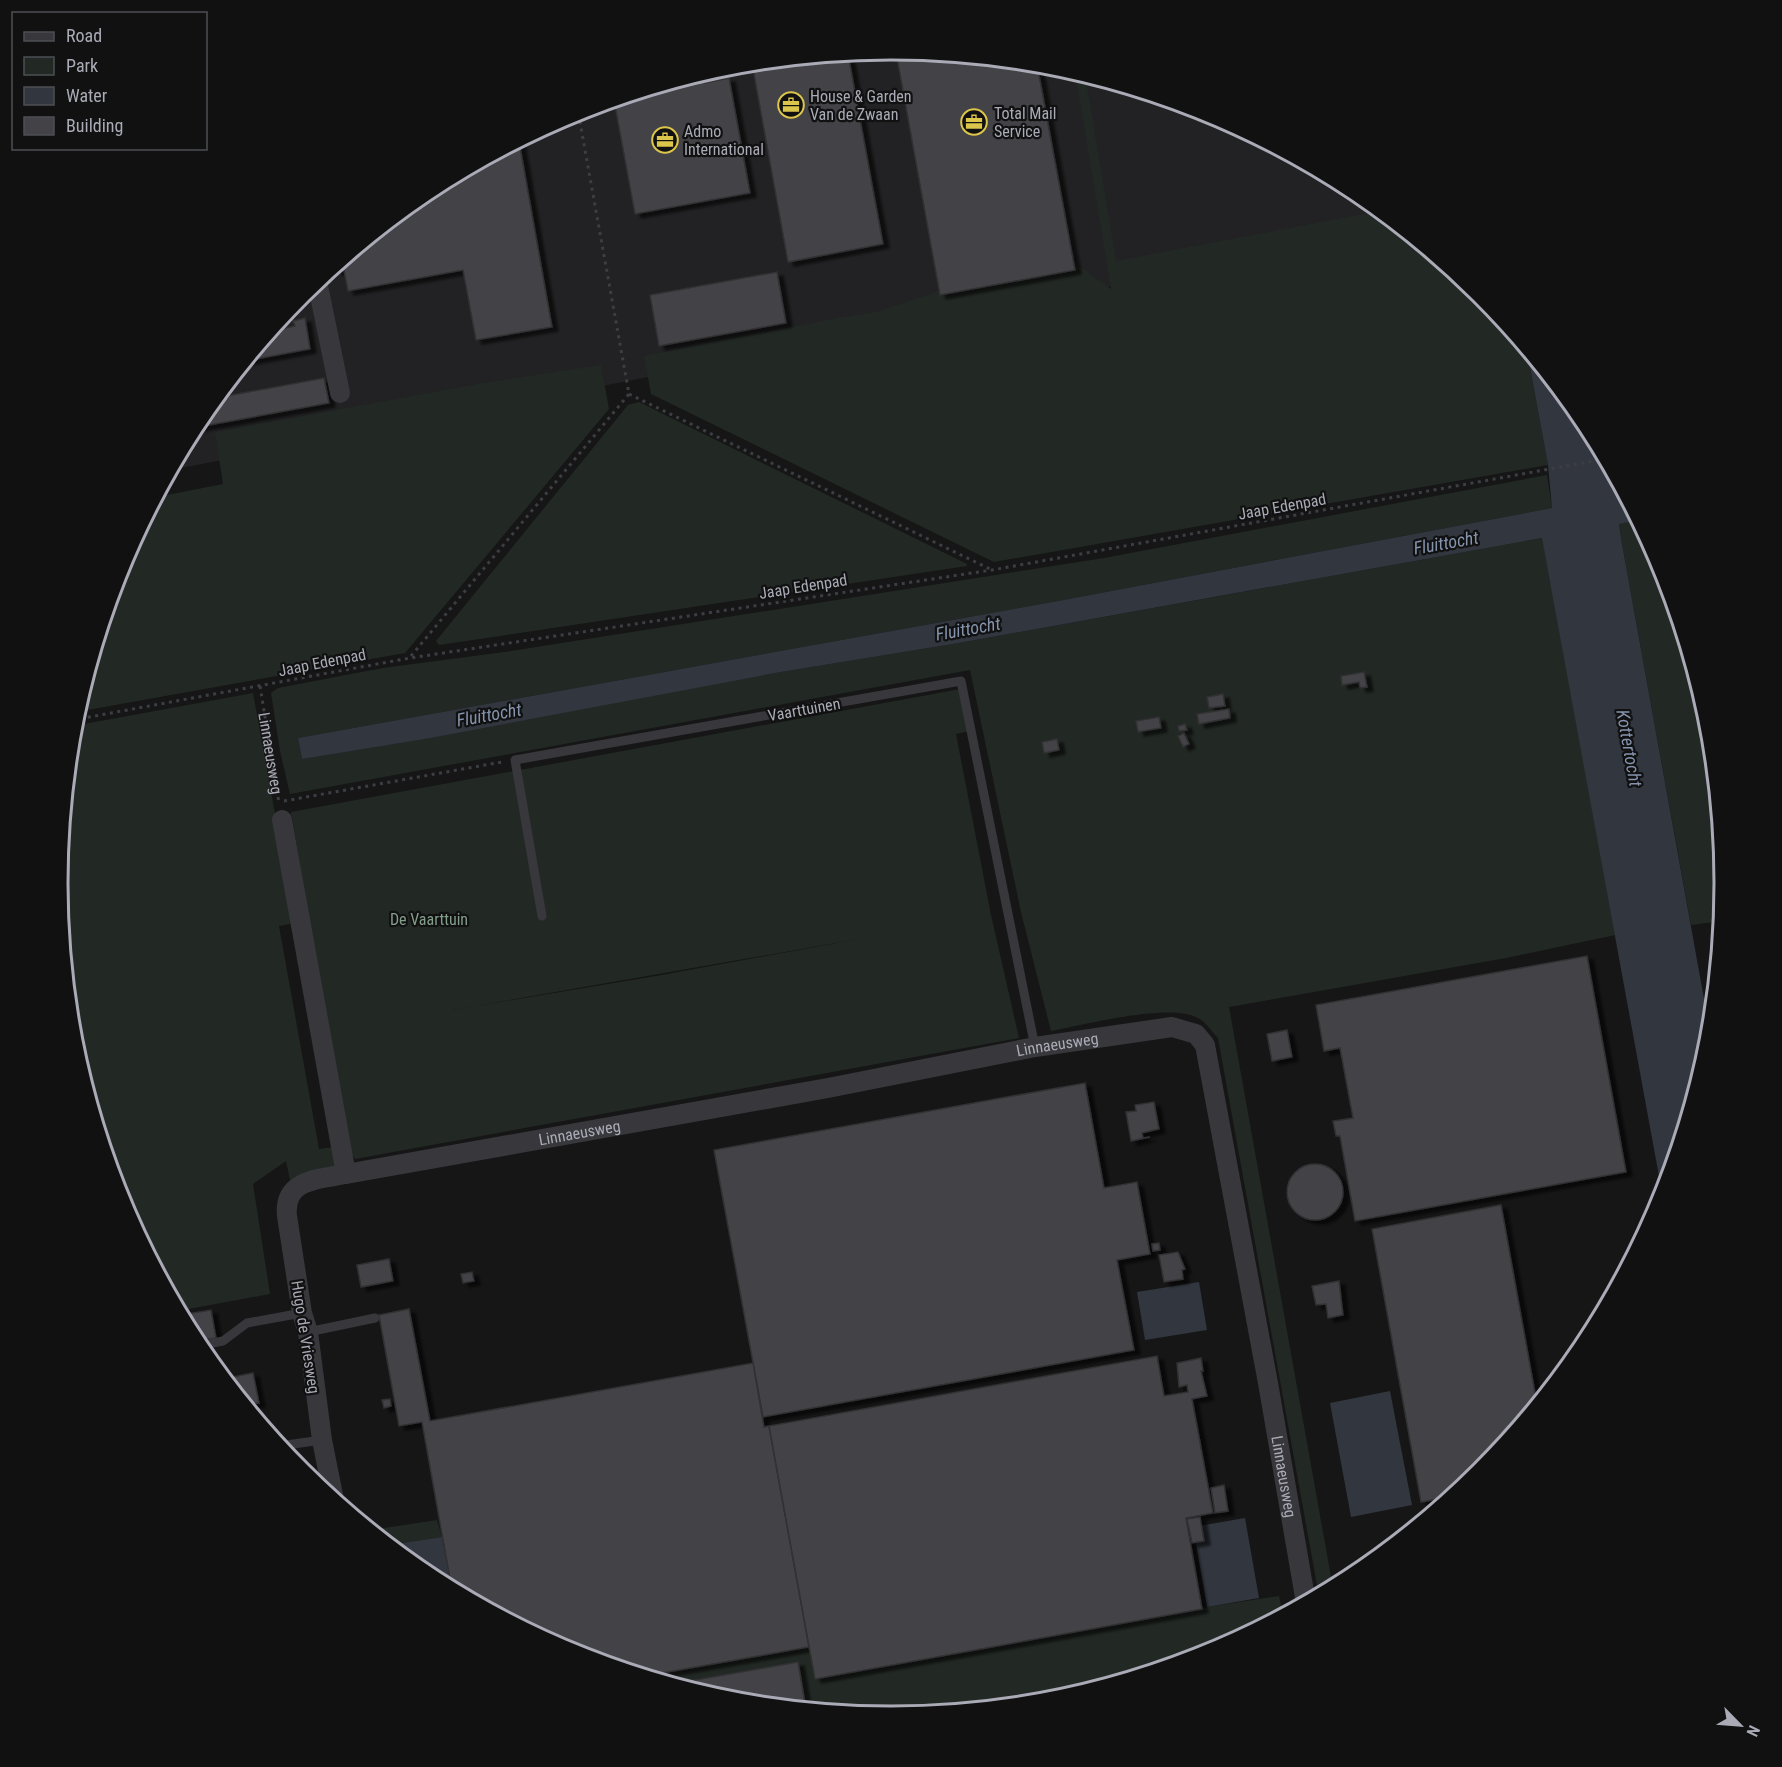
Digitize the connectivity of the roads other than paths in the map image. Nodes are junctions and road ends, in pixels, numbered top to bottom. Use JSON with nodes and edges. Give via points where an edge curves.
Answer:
{"nodes":[{"id":1,"x":319,"y":291,"type":"edge"},
{"id":2,"x":340,"y":393,"type":"dead end"},
{"id":3,"x":281,"y":811,"type":"road end"},
{"id":4,"x":542,"y":916,"type":"dead end"},
{"id":5,"x":1035,"y":1047,"type":"junction"},
{"id":6,"x":346,"y":1174,"type":"junction"},
{"id":7,"x":306,"y":1182,"type":"joint"},
{"id":8,"x":375,"y":1318,"type":"dead end"},
{"id":9,"x":305,"y":1323,"type":"junction"},
{"id":10,"x":208,"y":1344,"type":"edge"},
{"id":11,"x":322,"y":1440,"type":"junction"},
{"id":12,"x":289,"y":1445,"type":"edge"},
{"id":13,"x":331,"y":1487,"type":"edge"},
{"id":14,"x":1305,"y":1596,"type":"edge"}],
"edges":[{"from":1,"to":2,"type":"street"},
{"from":3,"to":6,"type":"street"},
{"from":4,"to":5,"type":"lane","name":"Vaarttuinen","via":[[515,760],[961,681]]},
{"from":5,"to":6,"type":"street","name":"Linnaeusweg"},
{"from":5,"to":14,"type":"street","name":"Linnaeusweg","via":[[1172,1027],[1196,1034],[1205,1045]]},
{"from":6,"to":7,"type":"street","name":"Linnaeusweg"},
{"from":7,"to":9,"type":"street","name":"Hugo de Vriesweg","via":[[293,1190],[286,1209]]},
{"from":8,"to":9,"type":"lane"},
{"from":9,"to":10,"type":"lane","via":[[247,1323],[223,1341]]},
{"from":9,"to":11,"type":"street","name":"Hugo de Vriesweg"},
{"from":11,"to":12,"type":"lane"},
{"from":11,"to":13,"type":"street","name":"Hugo de Vriesweg"}]}
